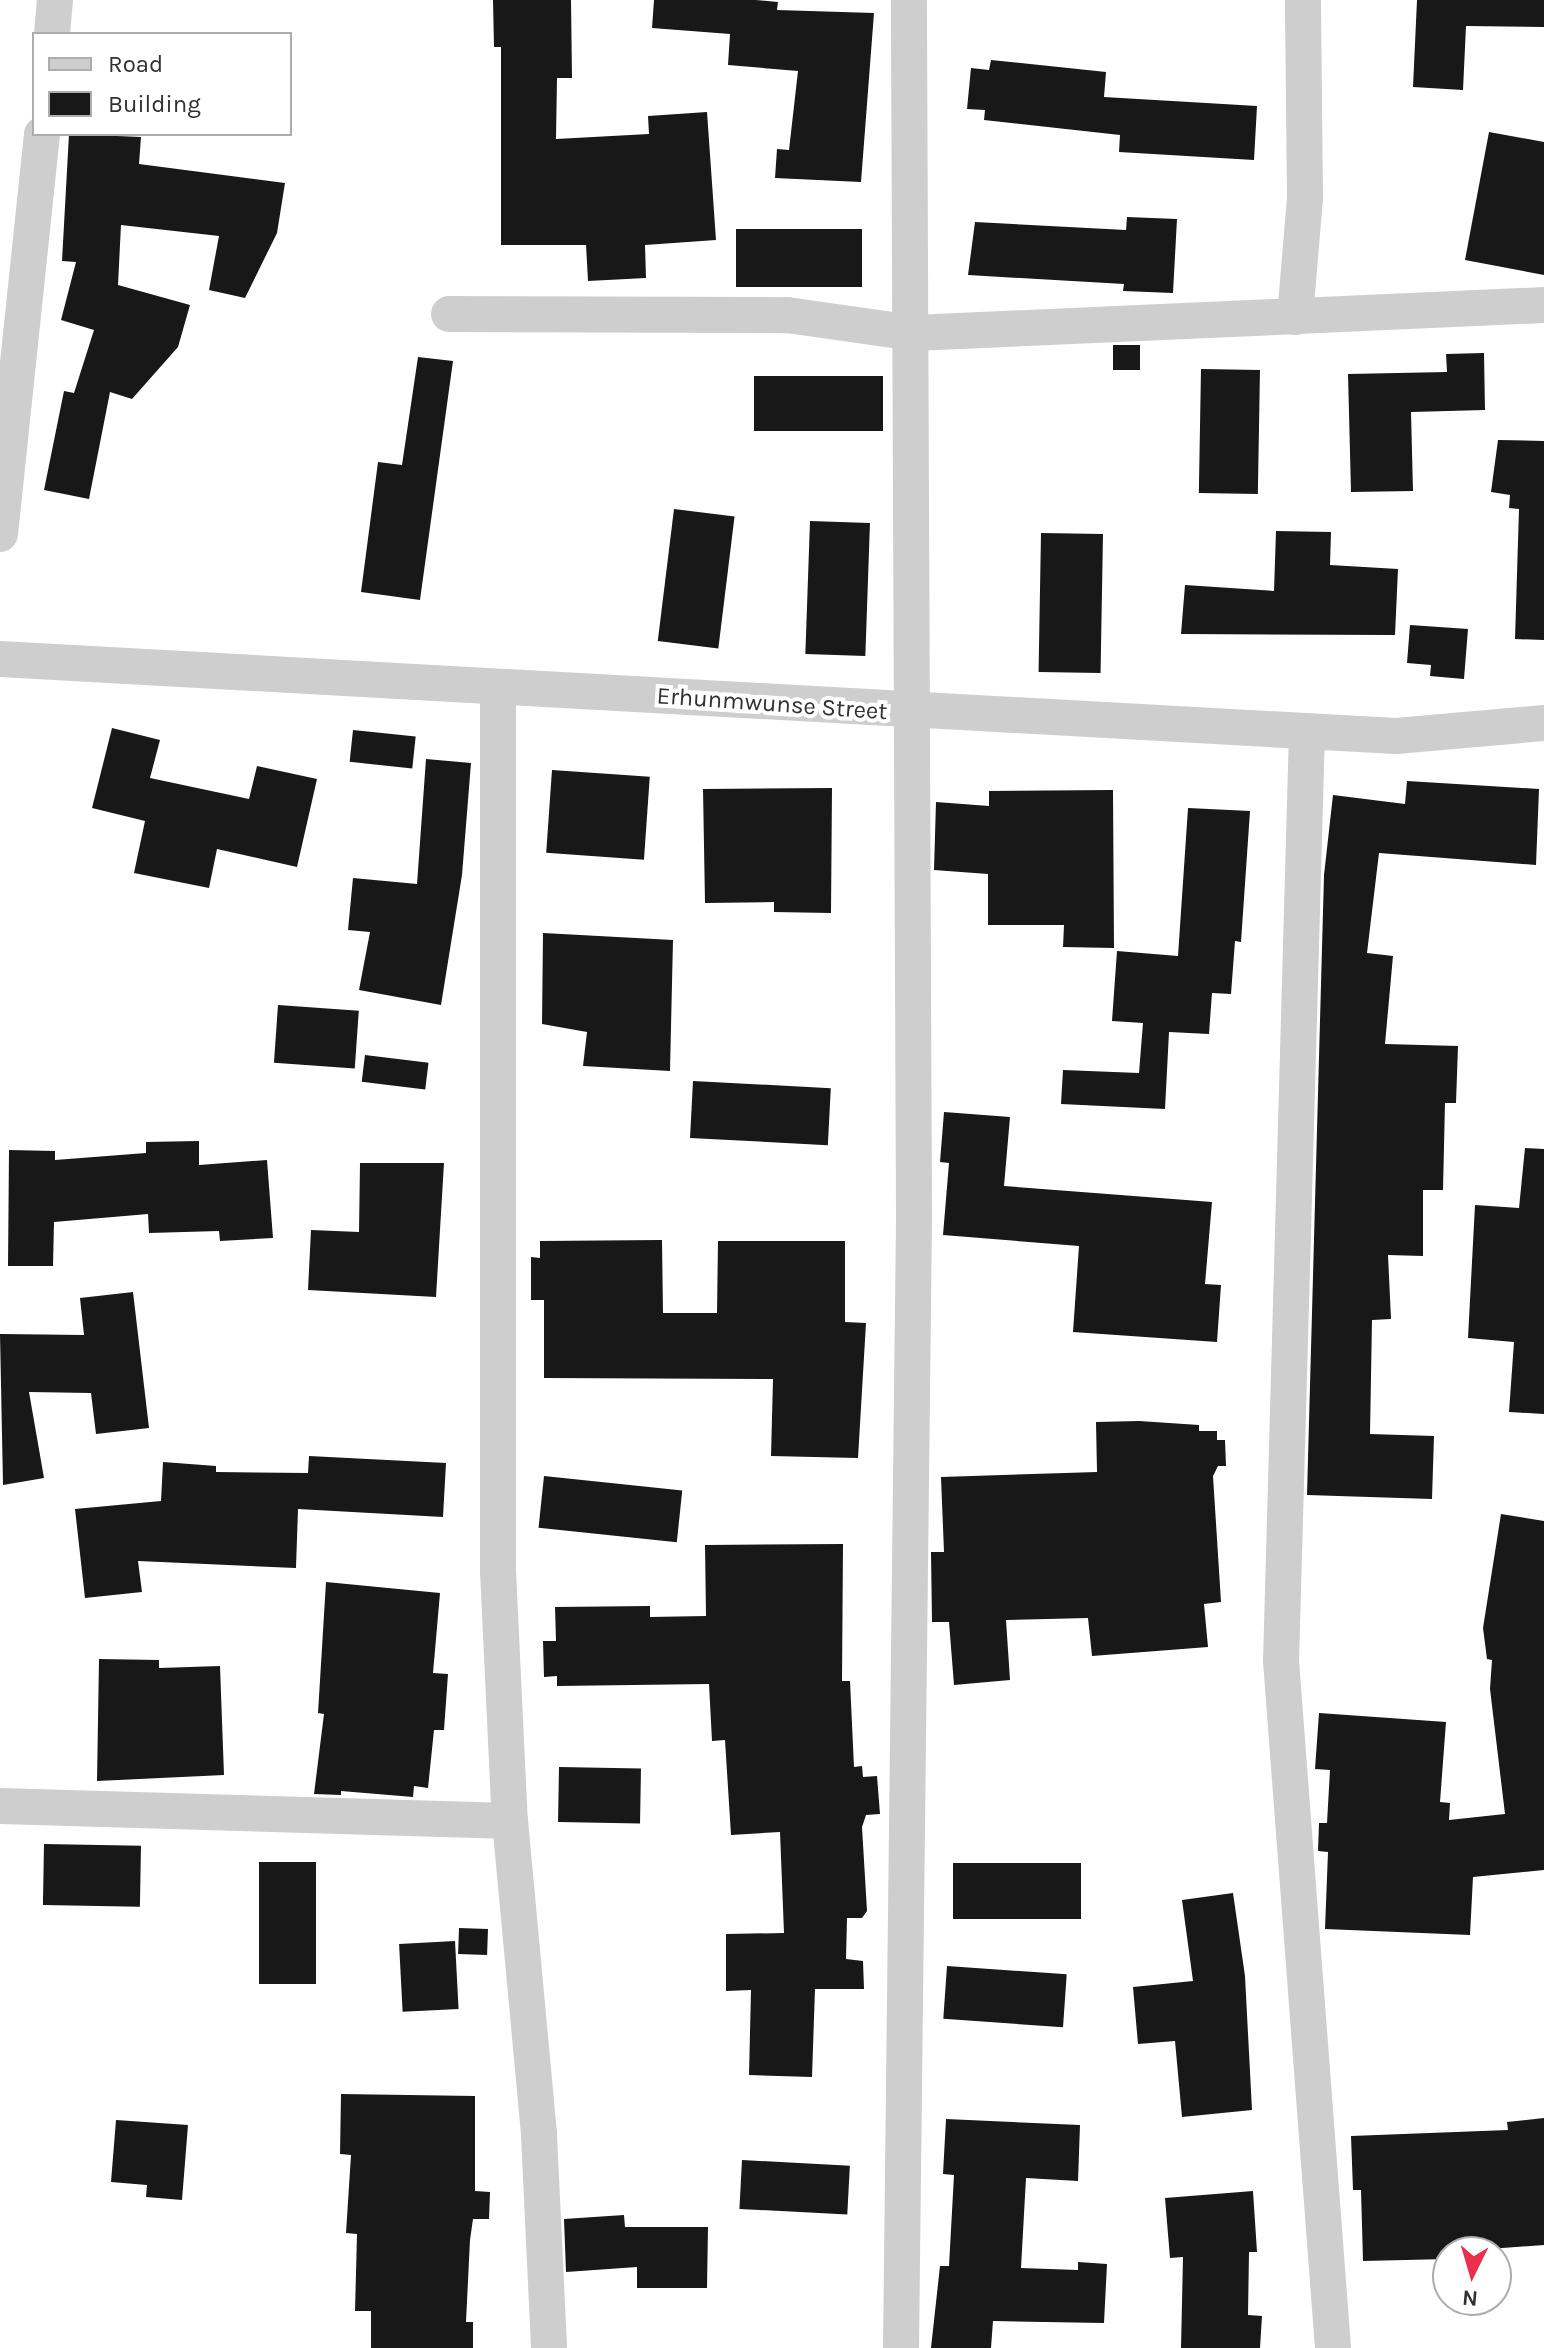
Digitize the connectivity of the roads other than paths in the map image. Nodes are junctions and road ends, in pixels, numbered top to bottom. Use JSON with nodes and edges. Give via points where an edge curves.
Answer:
{"nodes":[{"id":1,"x":55,"y":0,"type":"edge"},
{"id":2,"x":909,"y":0,"type":"edge"},
{"id":3,"x":1303,"y":0,"type":"edge"},
{"id":4,"x":52,"y":32,"type":"edge"},
{"id":5,"x":42,"y":136,"type":"edge"},
{"id":6,"x":1544,"y":305,"type":"edge"},
{"id":7,"x":449,"y":314,"type":"dead end"},
{"id":8,"x":1295,"y":317,"type":"junction"},
{"id":9,"x":914,"y":333,"type":"junction"},
{"id":10,"x":1,"y":524,"type":"edge"},
{"id":11,"x":0,"y":659,"type":"edge"},
{"id":12,"x":498,"y":687,"type":"junction"},
{"id":13,"x":910,"y":712,"type":"junction"},
{"id":14,"x":1544,"y":723,"type":"edge"},
{"id":15,"x":1307,"y":731,"type":"junction"},
{"id":16,"x":0,"y":1806,"type":"edge"},
{"id":17,"x":510,"y":1821,"type":"junction"},
{"id":18,"x":549,"y":2348,"type":"edge"},
{"id":19,"x":901,"y":2348,"type":"edge"},
{"id":20,"x":1333,"y":2348,"type":"edge"}],
"edges":[{"from":1,"to":4,"type":"street"},
{"from":2,"to":9,"type":"street"},
{"from":3,"to":8,"type":"street","via":[[1305,198]]},
{"from":5,"to":10,"type":"street"},
{"from":6,"to":8,"type":"street"},
{"from":7,"to":9,"type":"street","via":[[787,315]]},
{"from":8,"to":9,"type":"street"},
{"from":9,"to":13,"type":"street"},
{"from":11,"to":12,"type":"street","name":"Erhunmwunse Street"},
{"from":12,"to":13,"type":"street","name":"Erhunmwunse Street"},
{"from":12,"to":17,"type":"street","via":[[498,1571]]},
{"from":13,"to":15,"type":"street","name":"Erhunmwunse Street"},
{"from":13,"to":19,"type":"street","via":[[914,1217]]},
{"from":14,"to":15,"type":"street","name":"Erhunmwunse Street","via":[[1396,736]]},
{"from":15,"to":20,"type":"street","via":[[1281,1661]]},
{"from":16,"to":17,"type":"street"},
{"from":17,"to":18,"type":"street","via":[[539,2135]]}]}
